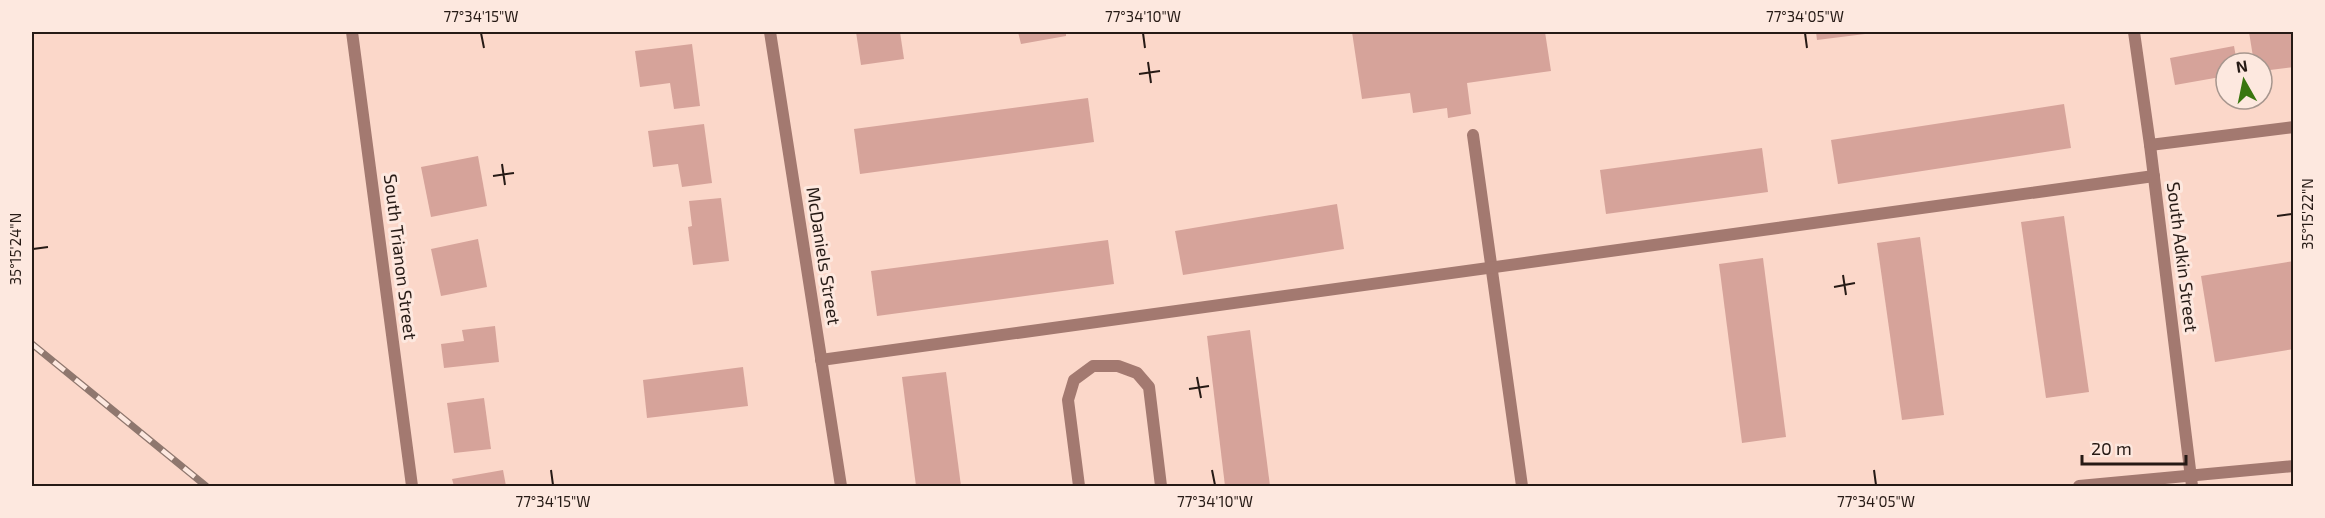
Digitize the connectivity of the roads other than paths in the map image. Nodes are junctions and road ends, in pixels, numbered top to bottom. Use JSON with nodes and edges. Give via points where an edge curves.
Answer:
{"nodes":[{"id":1,"x":352,"y":32,"type":"edge"},
{"id":2,"x":770,"y":32,"type":"edge"},
{"id":3,"x":2134,"y":32,"type":"edge"},
{"id":4,"x":2294,"y":127,"type":"edge"},
{"id":5,"x":1473,"y":135,"type":"dead end"},
{"id":6,"x":2150,"y":145,"type":"junction"},
{"id":7,"x":2154,"y":176,"type":"junction"},
{"id":8,"x":1491,"y":267,"type":"junction"},
{"id":9,"x":821,"y":360,"type":"junction"},
{"id":10,"x":2294,"y":466,"type":"edge"},
{"id":11,"x":2192,"y":481,"type":"edge"},
{"id":12,"x":412,"y":486,"type":"edge"},
{"id":13,"x":841,"y":486,"type":"edge"},
{"id":14,"x":1079,"y":486,"type":"edge"},
{"id":15,"x":1161,"y":486,"type":"edge"},
{"id":16,"x":1522,"y":486,"type":"edge"},
{"id":17,"x":2079,"y":486,"type":"edge"}],
"edges":[{"from":1,"to":12,"type":"street","name":"South Trianon Street"},
{"from":2,"to":9,"type":"street","name":"McDaniels Street"},
{"from":3,"to":6,"type":"street","name":"South Adkin Street"},
{"from":4,"to":6,"type":"street"},
{"from":5,"to":8,"type":"street"},
{"from":6,"to":7,"type":"street","name":"South Adkin Street"},
{"from":7,"to":8,"type":"street"},
{"from":7,"to":11,"type":"street","name":"South Adkin Street"},
{"from":8,"to":9,"type":"street"},
{"from":8,"to":16,"type":"street"},
{"from":9,"to":13,"type":"street","name":"McDaniels Street"},
{"from":10,"to":11,"type":"street"},
{"from":11,"to":17,"type":"street"},
{"from":14,"to":15,"type":"street","via":[[1068,400],[1074,380],[1093,366],[1118,366],[1137,373],[1149,387]]}]}
